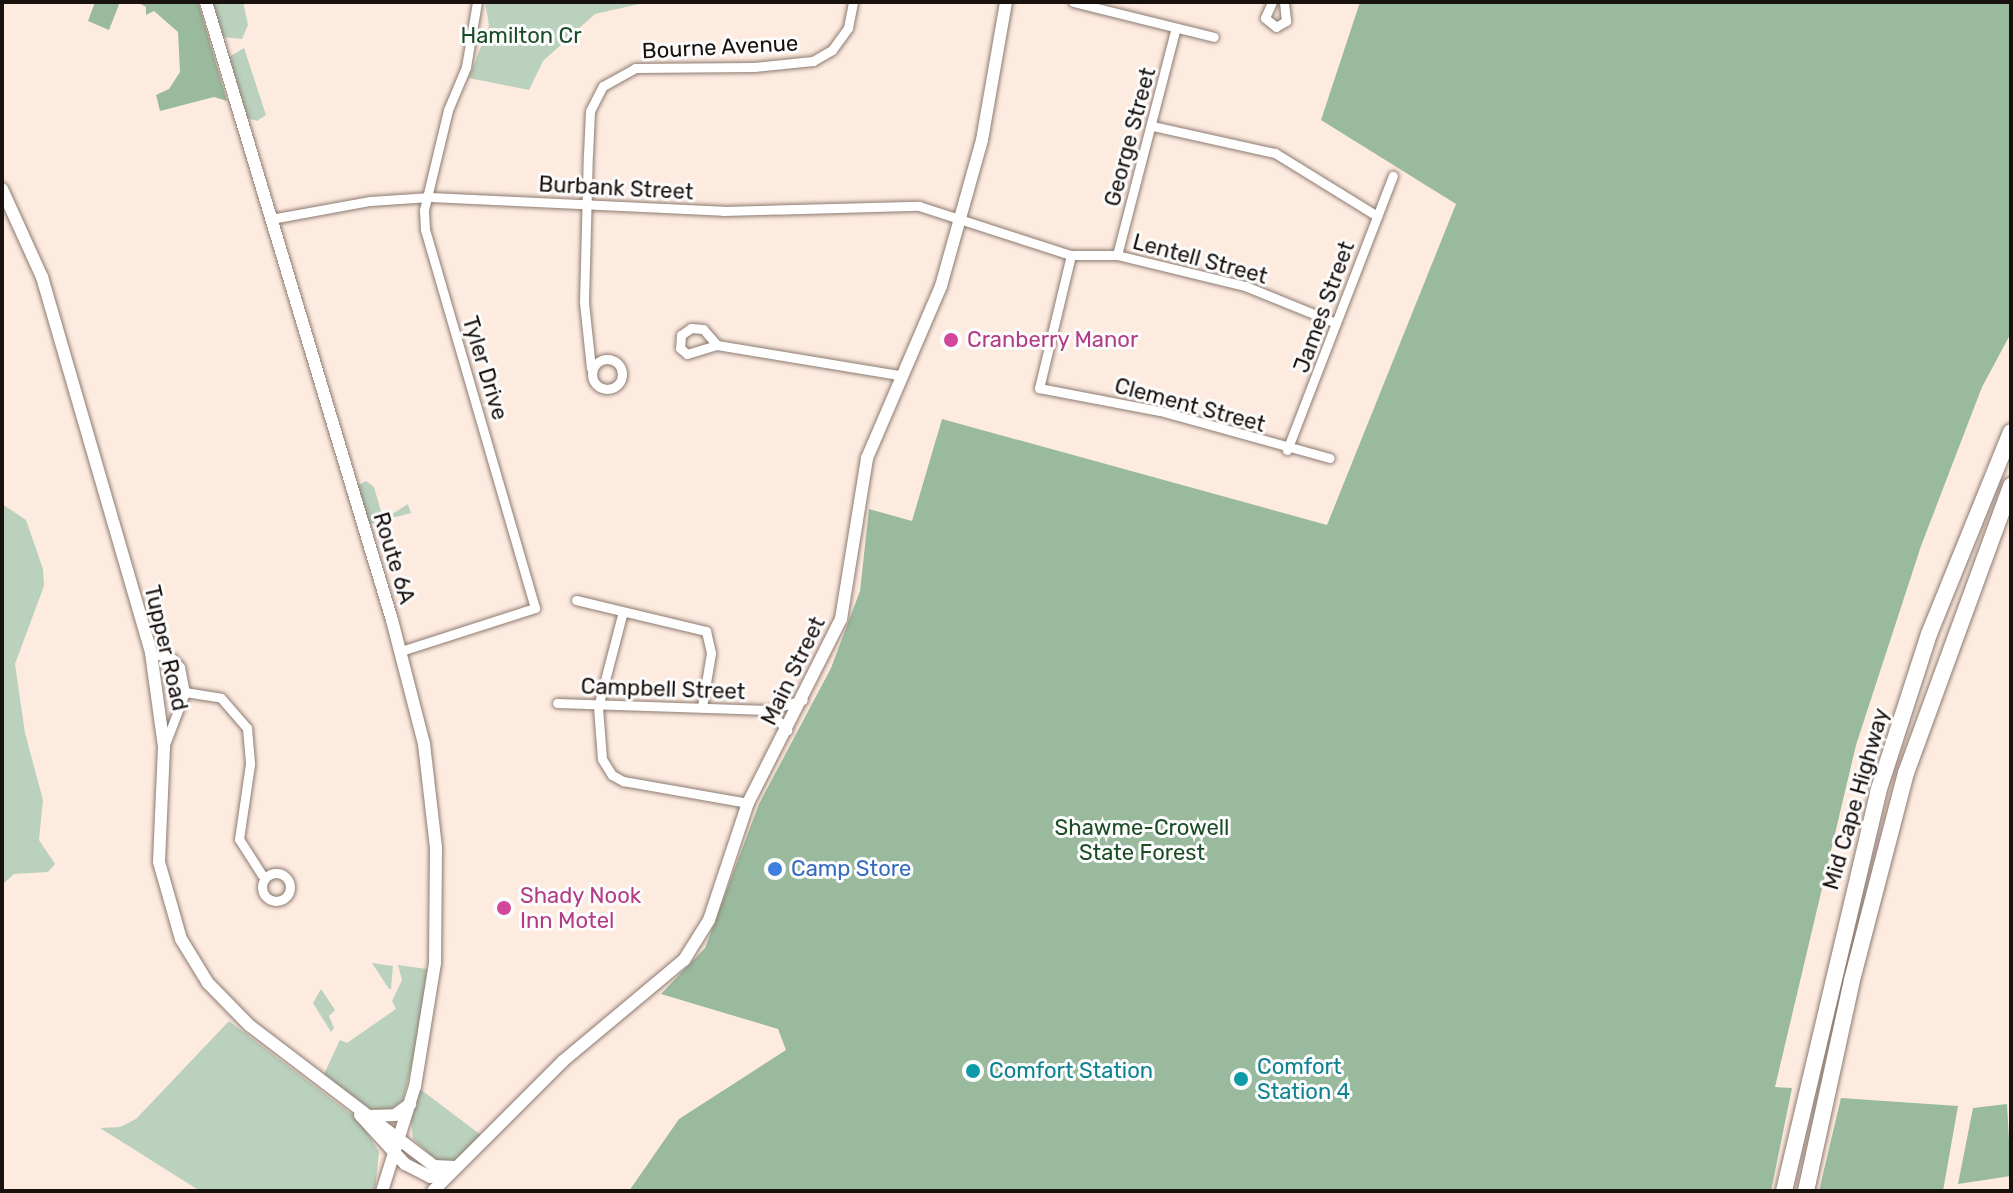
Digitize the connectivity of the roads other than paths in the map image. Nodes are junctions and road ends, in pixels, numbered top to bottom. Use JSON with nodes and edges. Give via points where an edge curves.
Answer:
{"nodes":[{"id":1,"x":206,"y":2,"type":"edge"},
{"id":2,"x":477,"y":2,"type":"edge"},
{"id":3,"x":853,"y":2,"type":"edge"},
{"id":4,"x":1006,"y":2,"type":"edge"},
{"id":5,"x":1073,"y":2,"type":"edge"},
{"id":6,"x":1272,"y":2,"type":"edge"},
{"id":7,"x":1284,"y":2,"type":"edge"},
{"id":8,"x":1175,"y":30,"type":"junction"},
{"id":9,"x":1214,"y":37,"type":"dead end"},
{"id":10,"x":1153,"y":126,"type":"junction"},
{"id":11,"x":1393,"y":176,"type":"dead end"},
{"id":12,"x":2,"y":189,"type":"edge"},
{"id":13,"x":430,"y":197,"type":"junction"},
{"id":14,"x":587,"y":207,"type":"junction"},
{"id":15,"x":1377,"y":216,"type":"junction"},
{"id":16,"x":960,"y":217,"type":"junction"},
{"id":17,"x":271,"y":219,"type":"junction"},
{"id":18,"x":1071,"y":255,"type":"junction"},
{"id":19,"x":1117,"y":255,"type":"junction"},
{"id":20,"x":1336,"y":323,"type":"junction"},
{"id":21,"x":717,"y":345,"type":"dead end"},
{"id":22,"x":591,"y":368,"type":"dead end"},
{"id":23,"x":899,"y":375,"type":"junction"},
{"id":24,"x":2011,"y":432,"type":"edge"},
{"id":25,"x":1287,"y":450,"type":"junction"},
{"id":26,"x":1330,"y":458,"type":"dead end"},
{"id":27,"x":2011,"y":486,"type":"edge"},
{"id":28,"x":576,"y":600,"type":"dead end"},
{"id":29,"x":622,"y":615,"type":"junction"},
{"id":30,"x":401,"y":651,"type":"junction"},
{"id":31,"x":151,"y":653,"type":"junction"},
{"id":32,"x":185,"y":692,"type":"junction"},
{"id":33,"x":803,"y":700,"type":"junction"},
{"id":34,"x":557,"y":703,"type":"dead end"},
{"id":35,"x":598,"y":707,"type":"junction"},
{"id":36,"x":702,"y":707,"type":"junction"},
{"id":37,"x":768,"y":710,"type":"junction"},
{"id":38,"x":787,"y":730,"type":"junction"},
{"id":39,"x":164,"y":747,"type":"junction"},
{"id":40,"x":748,"y":803,"type":"junction"},
{"id":41,"x":262,"y":875,"type":"dead end"},
{"id":42,"x":410,"y":1104,"type":"junction"},
{"id":43,"x":353,"y":1106,"type":"junction"},
{"id":44,"x":370,"y":1116,"type":"junction"},
{"id":45,"x":400,"y":1139,"type":"junction"},
{"id":46,"x":395,"y":1156,"type":"junction"},
{"id":47,"x":454,"y":1169,"type":"junction"},
{"id":48,"x":382,"y":1191,"type":"edge"},
{"id":49,"x":433,"y":1191,"type":"edge"},
{"id":50,"x":1784,"y":1191,"type":"edge"},
{"id":51,"x":1806,"y":1191,"type":"edge"}],
"edges":[{"from":1,"to":17,"type":"main road","name":"Route 6A"},
{"from":2,"to":13,"type":"street","name":"Tyler Drive","via":[[472,43],[448,110]]},
{"from":3,"to":14,"type":"street","name":"Bourne Avenue","via":[[848,28],[832,50],[813,61],[754,67],[660,66],[616,75],[590,111]]},
{"from":4,"to":16,"type":"main road","name":"Main Street","via":[[982,140]]},
{"from":5,"to":8,"type":"street","via":[[1155,19]]},
{"from":6,"to":7,"type":"street","via":[[1265,18],[1276,27],[1286,21]]},
{"from":8,"to":9,"type":"street"},
{"from":8,"to":10,"type":"street","name":"George Street"},
{"from":10,"to":15,"type":"street","via":[[1275,153]]},
{"from":10,"to":19,"type":"street","name":"George Street"},
{"from":11,"to":15,"type":"street","name":"James Street"},
{"from":12,"to":31,"type":"main road","name":"Tupper Road","via":[[35,255]]},
{"from":13,"to":14,"type":"street","name":"Burbank Street"},
{"from":13,"to":17,"type":"street","name":"Burbank Street","via":[[370,201]]},
{"from":13,"to":30,"type":"street","name":"Tyler Drive","via":[[425,230],[535,608]]},
{"from":14,"to":16,"type":"street","name":"Burbank Street","via":[[723,211],[883,204],[919,206]]},
{"from":14,"to":22,"type":"street","name":"Bourne Avenue","via":[[584,302]]},
{"from":15,"to":20,"type":"street","name":"James Street"},
{"from":16,"to":18,"type":"street","name":"Lentell Street"},
{"from":16,"to":23,"type":"main road","name":"Main Street","via":[[941,286]]},
{"from":17,"to":30,"type":"main road","name":"Route 6A"},
{"from":18,"to":19,"type":"street","name":"Lentell Street"},
{"from":18,"to":25,"type":"street","name":"Clement Street","via":[[1039,388],[1160,411]]},
{"from":19,"to":20,"type":"street","name":"Lentell Street","via":[[1245,286]]},
{"from":20,"to":25,"type":"street","name":"James Street"},
{"from":21,"to":23,"type":"street"},
{"from":23,"to":33,"type":"main road","name":"Main Street","via":[[867,458],[844,607]]},
{"from":24,"to":50,"type":"highway","name":"Mid Cape Highway","via":[[1929,634],[1878,792]]},
{"from":25,"to":26,"type":"street","name":"Clement Street"},
{"from":27,"to":51,"type":"highway","name":"Mid Cape Highway","via":[[1906,773],[1852,980]]},
{"from":28,"to":29,"type":"street"},
{"from":29,"to":35,"type":"street"},
{"from":29,"to":36,"type":"street","via":[[659,617],[706,631],[711,653]]},
{"from":30,"to":42,"type":"main road","name":"Route 6A","via":[[424,744],[436,848],[435,963]]},
{"from":31,"to":32,"type":"street","via":[[173,659],[180,667]]},
{"from":31,"to":39,"type":"main road","name":"Tupper Road"},
{"from":32,"to":39,"type":"street"},
{"from":32,"to":41,"type":"street","via":[[221,698],[247,728],[250,764],[239,839]]},
{"from":33,"to":37,"type":"street","name":"Campbell Street"},
{"from":33,"to":38,"type":"main road","name":"Main Street"},
{"from":34,"to":35,"type":"street","name":"Campbell Street"},
{"from":35,"to":36,"type":"street","name":"Campbell Street"},
{"from":35,"to":40,"type":"street","via":[[602,759],[612,775]]},
{"from":36,"to":37,"type":"street","name":"Campbell Street"},
{"from":37,"to":38,"type":"street","name":"Campbell Street"},
{"from":38,"to":40,"type":"main road","name":"Main Street"},
{"from":39,"to":43,"type":"main road","name":"Tupper Road","via":[[159,862],[167,903],[190,957],[231,1010]]},
{"from":40,"to":47,"type":"main road","name":"Main Street","via":[[722,887],[684,960],[649,995],[563,1061]]},
{"from":42,"to":44,"type":"main road","via":[[395,1115]]},
{"from":42,"to":45,"type":"main road","name":"Route 6A"},
{"from":43,"to":44,"type":"main road","name":"Tupper Road"},
{"from":43,"to":46,"type":"main road","name":"Tupper Road"},
{"from":44,"to":45,"type":"main road","name":"Tupper Road"},
{"from":45,"to":46,"type":"main road","name":"Route 6A"},
{"from":45,"to":47,"type":"main road","via":[[438,1168]]},
{"from":46,"to":47,"type":"main road","via":[[430,1177]]},
{"from":46,"to":48,"type":"main road","name":"Route 6A"},
{"from":47,"to":49,"type":"main road","name":"Main Street"}]}
